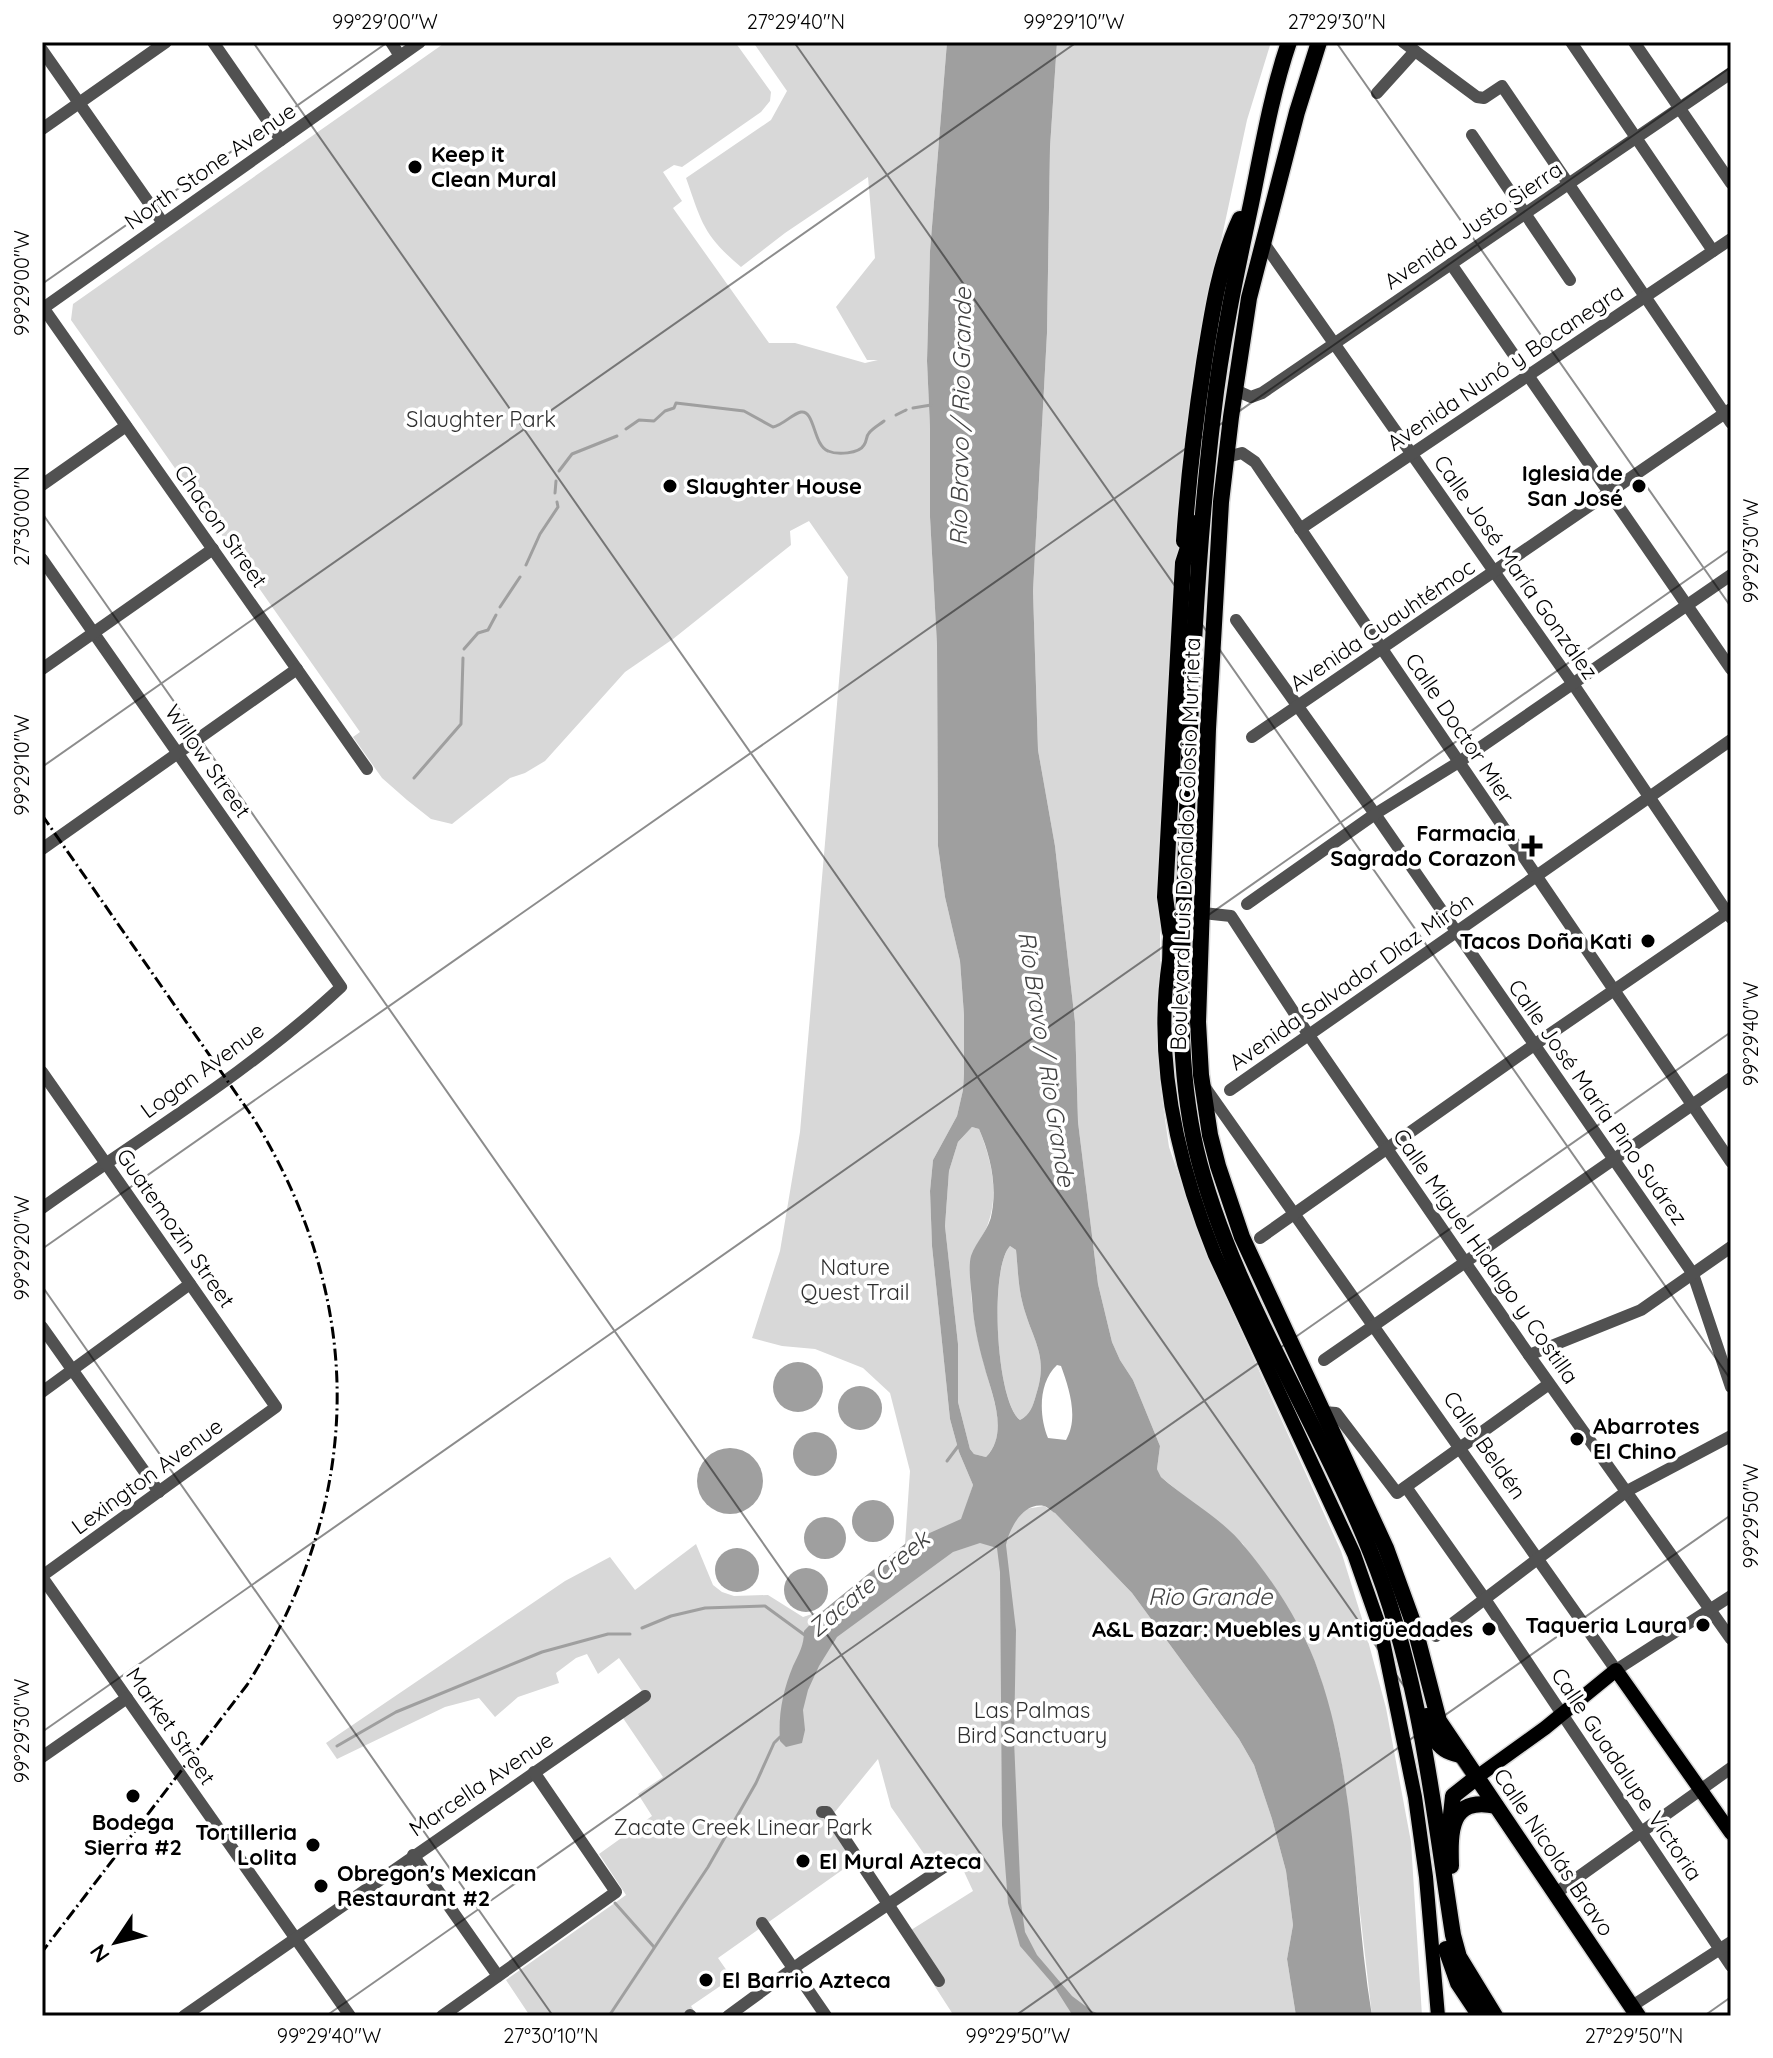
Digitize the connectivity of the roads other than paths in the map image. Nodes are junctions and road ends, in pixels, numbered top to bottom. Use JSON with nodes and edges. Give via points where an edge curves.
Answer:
{"nodes":[{"id":1,"x":166,"y":42,"type":"edge"},
{"id":2,"x":213,"y":42,"type":"edge"},
{"id":3,"x":391,"y":42,"type":"edge"},
{"id":4,"x":420,"y":42,"type":"edge"},
{"id":5,"x":1289,"y":42,"type":"edge"},
{"id":6,"x":1319,"y":42,"type":"edge"},
{"id":7,"x":1403,"y":42,"type":"edge"},
{"id":8,"x":1571,"y":42,"type":"edge"},
{"id":9,"x":1634,"y":42,"type":"edge"},
{"id":10,"x":42,"y":50,"type":"edge"},
{"id":11,"x":1415,"y":51,"type":"junction"},
{"id":12,"x":400,"y":56,"type":"junction"},
{"id":13,"x":1731,"y":73,"type":"edge"},
{"id":14,"x":1377,"y":93,"type":"dead end"},
{"id":15,"x":79,"y":103,"type":"junction"},
{"id":16,"x":1680,"y":108,"type":"junction"},
{"id":17,"x":42,"y":129,"type":"edge"},
{"id":18,"x":1472,"y":135,"type":"dead end"},
{"id":19,"x":1636,"y":138,"type":"junction"},
{"id":20,"x":281,"y":140,"type":"junction"},
{"id":21,"x":1731,"y":183,"type":"edge"},
{"id":22,"x":1568,"y":184,"type":"junction"},
{"id":23,"x":1254,"y":188,"type":"junction"},
{"id":24,"x":1525,"y":214,"type":"junction"},
{"id":25,"x":163,"y":223,"type":"junction"},
{"id":26,"x":1731,"y":239,"type":"edge"},
{"id":27,"x":1263,"y":242,"type":"junction"},
{"id":28,"x":1713,"y":251,"type":"junction"},
{"id":29,"x":1451,"y":264,"type":"junction"},
{"id":30,"x":1570,"y":280,"type":"dead end"},
{"id":31,"x":1645,"y":297,"type":"junction"},
{"id":32,"x":42,"y":308,"type":"edge"},
{"id":33,"x":1336,"y":344,"type":"junction"},
{"id":34,"x":1528,"y":376,"type":"junction"},
{"id":35,"x":1235,"y":390,"type":"junction"},
{"id":36,"x":1729,"y":415,"type":"edge"},
{"id":37,"x":126,"y":426,"type":"junction"},
{"id":38,"x":1413,"y":453,"type":"junction"},
{"id":39,"x":1227,"y":457,"type":"junction"},
{"id":40,"x":42,"y":485,"type":"edge"},
{"id":41,"x":1609,"y":493,"type":"junction"},
{"id":42,"x":1204,"y":498,"type":"junction"},
{"id":43,"x":1300,"y":529,"type":"junction"},
{"id":44,"x":213,"y":549,"type":"junction"},
{"id":45,"x":42,"y":559,"type":"edge"},
{"id":46,"x":1183,"y":563,"type":"junction"},
{"id":47,"x":1495,"y":571,"type":"junction"},
{"id":48,"x":1731,"y":575,"type":"edge"},
{"id":49,"x":1687,"y":605,"type":"junction"},
{"id":50,"x":1236,"y":620,"type":"dead end"},
{"id":51,"x":93,"y":632,"type":"junction"},
{"id":52,"x":1382,"y":649,"type":"junction"},
{"id":53,"x":42,"y":669,"type":"edge"},
{"id":54,"x":297,"y":669,"type":"junction"},
{"id":55,"x":1731,"y":669,"type":"edge"},
{"id":56,"x":1573,"y":684,"type":"junction"},
{"id":57,"x":1298,"y":706,"type":"junction"},
{"id":58,"x":1252,"y":737,"type":"dead end"},
{"id":59,"x":1731,"y":740,"type":"edge"},
{"id":60,"x":179,"y":754,"type":"junction"},
{"id":61,"x":1459,"y":762,"type":"junction"},
{"id":62,"x":367,"y":769,"type":"dead end"},
{"id":63,"x":1649,"y":797,"type":"junction"},
{"id":64,"x":1375,"y":814,"type":"junction"},
{"id":65,"x":42,"y":849,"type":"edge"},
{"id":66,"x":1537,"y":876,"type":"junction"},
{"id":67,"x":1247,"y":904,"type":"dead end"},
{"id":68,"x":1184,"y":911,"type":"junction"},
{"id":69,"x":1203,"y":913,"type":"junction"},
{"id":70,"x":1730,"y":914,"type":"edge"},
{"id":71,"x":1170,"y":932,"type":"junction"},
{"id":72,"x":1456,"y":932,"type":"junction"},
{"id":73,"x":341,"y":987,"type":"joint"},
{"id":74,"x":1615,"y":991,"type":"junction"},
{"id":75,"x":1308,"y":1034,"type":"junction"},
{"id":76,"x":1534,"y":1045,"type":"junction"},
{"id":77,"x":42,"y":1072,"type":"edge"},
{"id":78,"x":1731,"y":1078,"type":"edge"},
{"id":79,"x":1202,"y":1083,"type":"junction"},
{"id":80,"x":1230,"y":1090,"type":"dead end"},
{"id":81,"x":1692,"y":1104,"type":"junction"},
{"id":82,"x":1387,"y":1148,"type":"junction"},
{"id":83,"x":1613,"y":1159,"type":"junction"},
{"id":84,"x":1731,"y":1162,"type":"edge"},
{"id":85,"x":105,"y":1163,"type":"junction"},
{"id":86,"x":42,"y":1208,"type":"edge"},
{"id":87,"x":1295,"y":1212,"type":"junction"},
{"id":88,"x":1260,"y":1238,"type":"dead end"},
{"id":89,"x":1731,"y":1247,"type":"edge"},
{"id":90,"x":1465,"y":1262,"type":"junction"},
{"id":91,"x":1693,"y":1274,"type":"junction"},
{"id":92,"x":190,"y":1284,"type":"junction"},
{"id":93,"x":1373,"y":1325,"type":"junction"},
{"id":94,"x":42,"y":1327,"type":"edge"},
{"id":95,"x":1529,"y":1355,"type":"junction"},
{"id":96,"x":1324,"y":1360,"type":"dead end"},
{"id":97,"x":72,"y":1370,"type":"junction"},
{"id":98,"x":1549,"y":1384,"type":"junction"},
{"id":99,"x":1731,"y":1387,"type":"edge"},
{"id":100,"x":42,"y":1392,"type":"edge"},
{"id":101,"x":276,"y":1407,"type":"joint"},
{"id":102,"x":1323,"y":1412,"type":"junction"},
{"id":103,"x":1731,"y":1436,"type":"edge"},
{"id":104,"x":1460,"y":1448,"type":"junction"},
{"id":105,"x":1401,"y":1490,"type":"junction"},
{"id":106,"x":1627,"y":1491,"type":"junction"},
{"id":107,"x":159,"y":1492,"type":"junction"},
{"id":108,"x":1538,"y":1559,"type":"junction"},
{"id":109,"x":42,"y":1577,"type":"edge"},
{"id":110,"x":1731,"y":1596,"type":"edge"},
{"id":111,"x":1485,"y":1599,"type":"junction"},
{"id":112,"x":1711,"y":1609,"type":"junction"},
{"id":113,"x":1436,"y":1636,"type":"dead end"},
{"id":114,"x":1731,"y":1639,"type":"edge"},
{"id":115,"x":1403,"y":1651,"type":"junction"},
{"id":116,"x":1616,"y":1670,"type":"junction"},
{"id":117,"x":645,"y":1696,"type":"dead end"},
{"id":118,"x":127,"y":1698,"type":"junction"},
{"id":119,"x":1434,"y":1711,"type":"joint"},
{"id":120,"x":1561,"y":1713,"type":"junction"},
{"id":121,"x":1462,"y":1755,"type":"junction"},
{"id":122,"x":42,"y":1757,"type":"edge"},
{"id":123,"x":1731,"y":1768,"type":"edge"},
{"id":124,"x":534,"y":1772,"type":"junction"},
{"id":125,"x":1477,"y":1777,"type":"junction"},
{"id":126,"x":1700,"y":1790,"type":"junction"},
{"id":127,"x":1453,"y":1796,"type":"junction"},
{"id":128,"x":1496,"y":1806,"type":"junction"},
{"id":129,"x":825,"y":1812,"type":"dead end"},
{"id":130,"x":1434,"y":1817,"type":"junction"},
{"id":131,"x":1450,"y":1831,"type":"junction"},
{"id":132,"x":1643,"y":1832,"type":"junction"},
{"id":133,"x":1731,"y":1833,"type":"edge"},
{"id":134,"x":413,"y":1855,"type":"junction"},
{"id":135,"x":944,"y":1867,"type":"dead end"},
{"id":136,"x":1556,"y":1893,"type":"junction"},
{"id":137,"x":1448,"y":1897,"type":"junction"},
{"id":138,"x":888,"y":1905,"type":"junction"},
{"id":139,"x":762,"y":1923,"type":"dead end"},
{"id":140,"x":295,"y":1938,"type":"junction"},
{"id":141,"x":1726,"y":1945,"type":"edge"},
{"id":142,"x":1731,"y":1966,"type":"edge"},
{"id":143,"x":795,"y":1969,"type":"junction"},
{"id":144,"x":498,"y":1976,"type":"junction"},
{"id":145,"x":939,"y":1981,"type":"dead end"},
{"id":146,"x":1635,"y":2011,"type":"edge"},
{"id":147,"x":184,"y":2016,"type":"edge"},
{"id":148,"x":350,"y":2016,"type":"edge"},
{"id":149,"x":442,"y":2016,"type":"edge"},
{"id":150,"x":728,"y":2016,"type":"edge"},
{"id":151,"x":826,"y":2016,"type":"edge"},
{"id":152,"x":1438,"y":2016,"type":"edge"},
{"id":153,"x":1480,"y":2016,"type":"edge"},
{"id":154,"x":1495,"y":2016,"type":"edge"}],
"edges":[{"from":1,"to":15,"type":"street"},
{"from":2,"to":20,"type":"street"},
{"from":3,"to":12,"type":"street"},
{"from":4,"to":12,"type":"street","name":"North Stone Avenue"},
{"from":5,"to":23,"type":"highway","name":"Boulevard Luis Donaldo Colosio Murrieta"},
{"from":6,"to":27,"type":"highway","name":"Boulevard Luis Donaldo Colosio Murrieta"},
{"from":7,"to":11,"type":"street"},
{"from":8,"to":19,"type":"street"},
{"from":9,"to":16,"type":"street"},
{"from":10,"to":15,"type":"street"},
{"from":11,"to":14,"type":"street"},
{"from":11,"to":22,"type":"street","via":[[1477,97],[1502,86]]},
{"from":12,"to":20,"type":"street","name":"North Stone Avenue"},
{"from":13,"to":16,"type":"street","name":"Avenida Justo Sierra"},
{"from":15,"to":17,"type":"street"},
{"from":15,"to":25,"type":"street"},
{"from":16,"to":19,"type":"street","name":"Avenida Justo Sierra"},
{"from":16,"to":21,"type":"street"},
{"from":18,"to":24,"type":"street"},
{"from":19,"to":22,"type":"street","name":"Avenida Justo Sierra"},
{"from":19,"to":28,"type":"street"},
{"from":20,"to":25,"type":"street","name":"North Stone Avenue"},
{"from":22,"to":24,"type":"street","name":"Avenida Justo Sierra"},
{"from":22,"to":31,"type":"street"},
{"from":23,"to":42,"type":"highway","name":"Boulevard Luis Donaldo Colosio Murrieta","via":[[1225,338]]},
{"from":23,"to":46,"type":"highway","via":[[1231,239],[1213,305],[1196,414]]},
{"from":24,"to":29,"type":"street","name":"Avenida Justo Sierra"},
{"from":24,"to":30,"type":"street"},
{"from":25,"to":32,"type":"street","name":"North Stone Avenue"},
{"from":26,"to":28,"type":"street","name":"Avenida Nunó y Bocanegra"},
{"from":27,"to":33,"type":"street","name":"Calle José María González"},
{"from":27,"to":35,"type":"highway","name":"Boulevard Luis Donaldo Colosio Murrieta"},
{"from":28,"to":31,"type":"street","name":"Avenida Nunó y Bocanegra"},
{"from":29,"to":33,"type":"street","name":"Avenida Justo Sierra"},
{"from":29,"to":34,"type":"street"},
{"from":31,"to":34,"type":"street","name":"Avenida Nunó y Bocanegra"},
{"from":31,"to":36,"type":"street"},
{"from":32,"to":37,"type":"street","name":"Chacon Street"},
{"from":33,"to":35,"type":"street","name":"Avenida Justo Sierra","via":[[1262,393],[1251,397]]},
{"from":33,"to":38,"type":"street","name":"Calle José María González"},
{"from":34,"to":38,"type":"street","name":"Avenida Nunó y Bocanegra"},
{"from":34,"to":41,"type":"street"},
{"from":35,"to":39,"type":"highway","name":"Boulevard Luis Donaldo Colosio Murrieta"},
{"from":36,"to":41,"type":"street","name":"Avenida Cuauhtémoc"},
{"from":37,"to":40,"type":"street"},
{"from":37,"to":44,"type":"street","name":"Chacon Street"},
{"from":38,"to":43,"type":"street","name":"Avenida Nunó y Bocanegra"},
{"from":38,"to":47,"type":"street","name":"Calle José María González"},
{"from":39,"to":43,"type":"street","name":"Calle Doctor Mier","via":[[1249,456]]},
{"from":39,"to":69,"type":"highway","name":"Boulevard Luis Donaldo Colosio Murrieta","via":[[1208,729]]},
{"from":41,"to":47,"type":"street","name":"Avenida Cuauhtémoc"},
{"from":41,"to":49,"type":"street"},
{"from":42,"to":46,"type":"highway"},
{"from":42,"to":68,"type":"highway","name":"Boulevard Luis Donaldo Colosio Murrieta"},
{"from":43,"to":52,"type":"street","name":"Calle Doctor Mier"},
{"from":44,"to":51,"type":"street"},
{"from":44,"to":54,"type":"street","name":"Chacon Street"},
{"from":45,"to":51,"type":"street","name":"Willow Street"},
{"from":46,"to":71,"type":"highway","via":[[1165,897]]},
{"from":47,"to":52,"type":"street","name":"Avenida Cuauhtémoc"},
{"from":47,"to":56,"type":"street","name":"Calle José María González"},
{"from":48,"to":49,"type":"street"},
{"from":49,"to":55,"type":"street"},
{"from":49,"to":56,"type":"street"},
{"from":50,"to":57,"type":"street","name":"Calle José María Pino Suárez"},
{"from":51,"to":53,"type":"street"},
{"from":51,"to":60,"type":"street","name":"Willow Street"},
{"from":52,"to":57,"type":"street","name":"Avenida Cuauhtémoc"},
{"from":52,"to":61,"type":"street","name":"Calle Doctor Mier"},
{"from":54,"to":60,"type":"street"},
{"from":54,"to":62,"type":"street","name":"Chacon Street"},
{"from":56,"to":61,"type":"street"},
{"from":56,"to":63,"type":"street","name":"Calle José María González"},
{"from":57,"to":58,"type":"street","name":"Avenida Cuauhtémoc"},
{"from":57,"to":64,"type":"street","name":"Calle José María Pino Suárez"},
{"from":59,"to":63,"type":"street","name":"Avenida Salvador Díaz Mirón"},
{"from":60,"to":65,"type":"street"},
{"from":60,"to":73,"type":"street","name":"Willow Street"},
{"from":61,"to":64,"type":"street"},
{"from":61,"to":66,"type":"street","name":"Calle Doctor Mier"},
{"from":63,"to":66,"type":"street","name":"Avenida Salvador Díaz Mirón"},
{"from":63,"to":70,"type":"street","name":"Calle José María González"},
{"from":64,"to":67,"type":"street"},
{"from":64,"to":72,"type":"street","name":"Calle José María Pino Suárez"},
{"from":66,"to":72,"type":"street","name":"Avenida Salvador Díaz Mirón"},
{"from":66,"to":74,"type":"street","name":"Calle Doctor Mier"},
{"from":68,"to":69,"type":"main road"},
{"from":68,"to":71,"type":"main road","name":"Boulevard Luis Donaldo Colosio Murrieta","via":[[1176,915]]},
{"from":68,"to":115,"type":"highway","name":"Boulevard Luis Donaldo Colosio Murrieta","via":[[1183,1044],[1205,1178],[1252,1300],[1371,1551]]},
{"from":69,"to":75,"type":"street","name":"Calle Miguel Hidalgo y Costilla","via":[[1231,916]]},
{"from":69,"to":79,"type":"highway","name":"Boulevard Luis Donaldo Colosio Murrieta","via":[[1198,1032]]},
{"from":70,"to":74,"type":"street"},
{"from":71,"to":152,"type":"main road","name":"Boulevard Luis Donaldo Colosio Murrieta","via":[[1166,1044],[1180,1148],[1215,1255],[1354,1554],[1381,1631],[1419,1824]]},
{"from":72,"to":75,"type":"street","name":"Avenida Salvador Díaz Mirón"},
{"from":72,"to":76,"type":"street","name":"Calle José María Pino Suárez"},
{"from":73,"to":85,"type":"street","name":"Logan Avenue","via":[[226,1078]]},
{"from":74,"to":76,"type":"street"},
{"from":74,"to":81,"type":"street","name":"Calle Doctor Mier"},
{"from":75,"to":80,"type":"street","name":"Avenida Salvador Díaz Mirón"},
{"from":75,"to":82,"type":"street","name":"Calle Miguel Hidalgo y Costilla"},
{"from":76,"to":82,"type":"street"},
{"from":76,"to":83,"type":"street","name":"Calle José María Pino Suárez"},
{"from":77,"to":85,"type":"street","name":"Guatemozin Street"},
{"from":78,"to":81,"type":"street"},
{"from":79,"to":87,"type":"street","name":"Calle Beldén"},
{"from":79,"to":102,"type":"highway","name":"Boulevard Luis Donaldo Colosio Murrieta","via":[[1218,1166],[1239,1227]]},
{"from":81,"to":83,"type":"street"},
{"from":81,"to":84,"type":"street","name":"Calle Doctor Mier"},
{"from":82,"to":87,"type":"street"},
{"from":82,"to":90,"type":"street","name":"Calle Miguel Hidalgo y Costilla"},
{"from":83,"to":90,"type":"street"},
{"from":83,"to":91,"type":"street","name":"Calle José María Pino Suárez"},
{"from":85,"to":86,"type":"street","name":"Logan Avenue"},
{"from":85,"to":92,"type":"street","name":"Guatemozin Street"},
{"from":87,"to":88,"type":"street"},
{"from":87,"to":93,"type":"street","name":"Calle Beldén"},
{"from":89,"to":91,"type":"street"},
{"from":90,"to":93,"type":"street"},
{"from":90,"to":95,"type":"street","name":"Calle Miguel Hidalgo y Costilla"},
{"from":91,"to":95,"type":"street","via":[[1641,1310]]},
{"from":91,"to":99,"type":"street","name":"Calle José María Pino Suárez"},
{"from":92,"to":97,"type":"street"},
{"from":92,"to":101,"type":"street","name":"Guatemozin Street"},
{"from":93,"to":96,"type":"street"},
{"from":93,"to":104,"type":"street","name":"Calle Beldén"},
{"from":94,"to":97,"type":"street"},
{"from":95,"to":98,"type":"street","name":"Calle Miguel Hidalgo y Costilla"},
{"from":97,"to":100,"type":"street"},
{"from":97,"to":107,"type":"street"},
{"from":98,"to":104,"type":"street"},
{"from":98,"to":106,"type":"street","name":"Calle Miguel Hidalgo y Costilla"},
{"from":101,"to":107,"type":"street","name":"Lexington Avenue"},
{"from":102,"to":105,"type":"street","name":"Calle Guadalupe Victoria","via":[[1336,1413]]},
{"from":102,"to":119,"type":"highway","name":"Boulevard Luis Donaldo Colosio Murrieta","via":[[1403,1591]]},
{"from":103,"to":106,"type":"street"},
{"from":104,"to":105,"type":"street"},
{"from":104,"to":108,"type":"street","name":"Calle Beldén"},
{"from":105,"to":111,"type":"street","name":"Calle Guadalupe Victoria"},
{"from":106,"to":108,"type":"street"},
{"from":106,"to":112,"type":"street","name":"Calle Miguel Hidalgo y Costilla"},
{"from":107,"to":109,"type":"street","name":"Lexington Avenue"},
{"from":108,"to":111,"type":"street"},
{"from":108,"to":116,"type":"street","name":"Calle Beldén"},
{"from":109,"to":118,"type":"street","name":"Market Street"},
{"from":110,"to":112,"type":"street"},
{"from":111,"to":113,"type":"street"},
{"from":111,"to":120,"type":"street","name":"Calle Guadalupe Victoria"},
{"from":112,"to":114,"type":"street","name":"Calle Miguel Hidalgo y Costilla"},
{"from":112,"to":116,"type":"street"},
{"from":115,"to":121,"type":"highway","via":[[1414,1668],[1433,1738],[1445,1751]]},
{"from":115,"to":130,"type":"highway","name":"Boulevard Luis Donaldo Colosio Murrieta"},
{"from":116,"to":120,"type":"main road"},
{"from":116,"to":126,"type":"main road","name":"Calle Beldén"},
{"from":117,"to":124,"type":"street","name":"Marcella Avenue"},
{"from":118,"to":122,"type":"street"},
{"from":118,"to":140,"type":"street","name":"Market Street"},
{"from":119,"to":121,"type":"highway","name":"Calle Nicolás Bravo"},
{"from":120,"to":125,"type":"main road"},
{"from":120,"to":132,"type":"street","name":"Calle Guadalupe Victoria"},
{"from":121,"to":125,"type":"highway","name":"Calle Nicolás Bravo"},
{"from":123,"to":126,"type":"street"},
{"from":124,"to":134,"type":"street","name":"Marcella Avenue"},
{"from":124,"to":144,"type":"street","via":[[616,1892]]},
{"from":125,"to":127,"type":"highway"},
{"from":125,"to":128,"type":"highway","name":"Calle Nicolás Bravo"},
{"from":126,"to":132,"type":"street"},
{"from":126,"to":133,"type":"main road","name":"Calle Beldén"},
{"from":127,"to":130,"type":"highway"},
{"from":127,"to":131,"type":"highway"},
{"from":128,"to":131,"type":"highway","via":[[1463,1809]]},
{"from":128,"to":136,"type":"highway","name":"Calle Nicolás Bravo"},
{"from":129,"to":138,"type":"street"},
{"from":130,"to":137,"type":"highway","name":"Boulevard Luis Donaldo Colosio Murrieta"},
{"from":130,"to":153,"type":"highway","via":[[1446,1950],[1458,1983]]},
{"from":131,"to":137,"type":"highway"},
{"from":132,"to":136,"type":"street"},
{"from":132,"to":141,"type":"street","name":"Calle Guadalupe Victoria"},
{"from":134,"to":140,"type":"street","name":"Marcella Avenue"},
{"from":134,"to":144,"type":"street"},
{"from":135,"to":138,"type":"street"},
{"from":136,"to":146,"type":"highway","name":"Calle Nicolás Bravo"},
{"from":137,"to":154,"type":"highway","name":"Boulevard Luis Donaldo Colosio Murrieta","via":[[1459,1957]]},
{"from":138,"to":143,"type":"street"},
{"from":138,"to":145,"type":"street"},
{"from":139,"to":143,"type":"street"},
{"from":140,"to":147,"type":"street","name":"Marcella Avenue"},
{"from":140,"to":148,"type":"street","name":"Market Street"},
{"from":141,"to":142,"type":"street","name":"Calle Guadalupe Victoria"},
{"from":141,"to":146,"type":"street"},
{"from":143,"to":150,"type":"street"},
{"from":143,"to":151,"type":"street"},
{"from":144,"to":149,"type":"street"}]}
